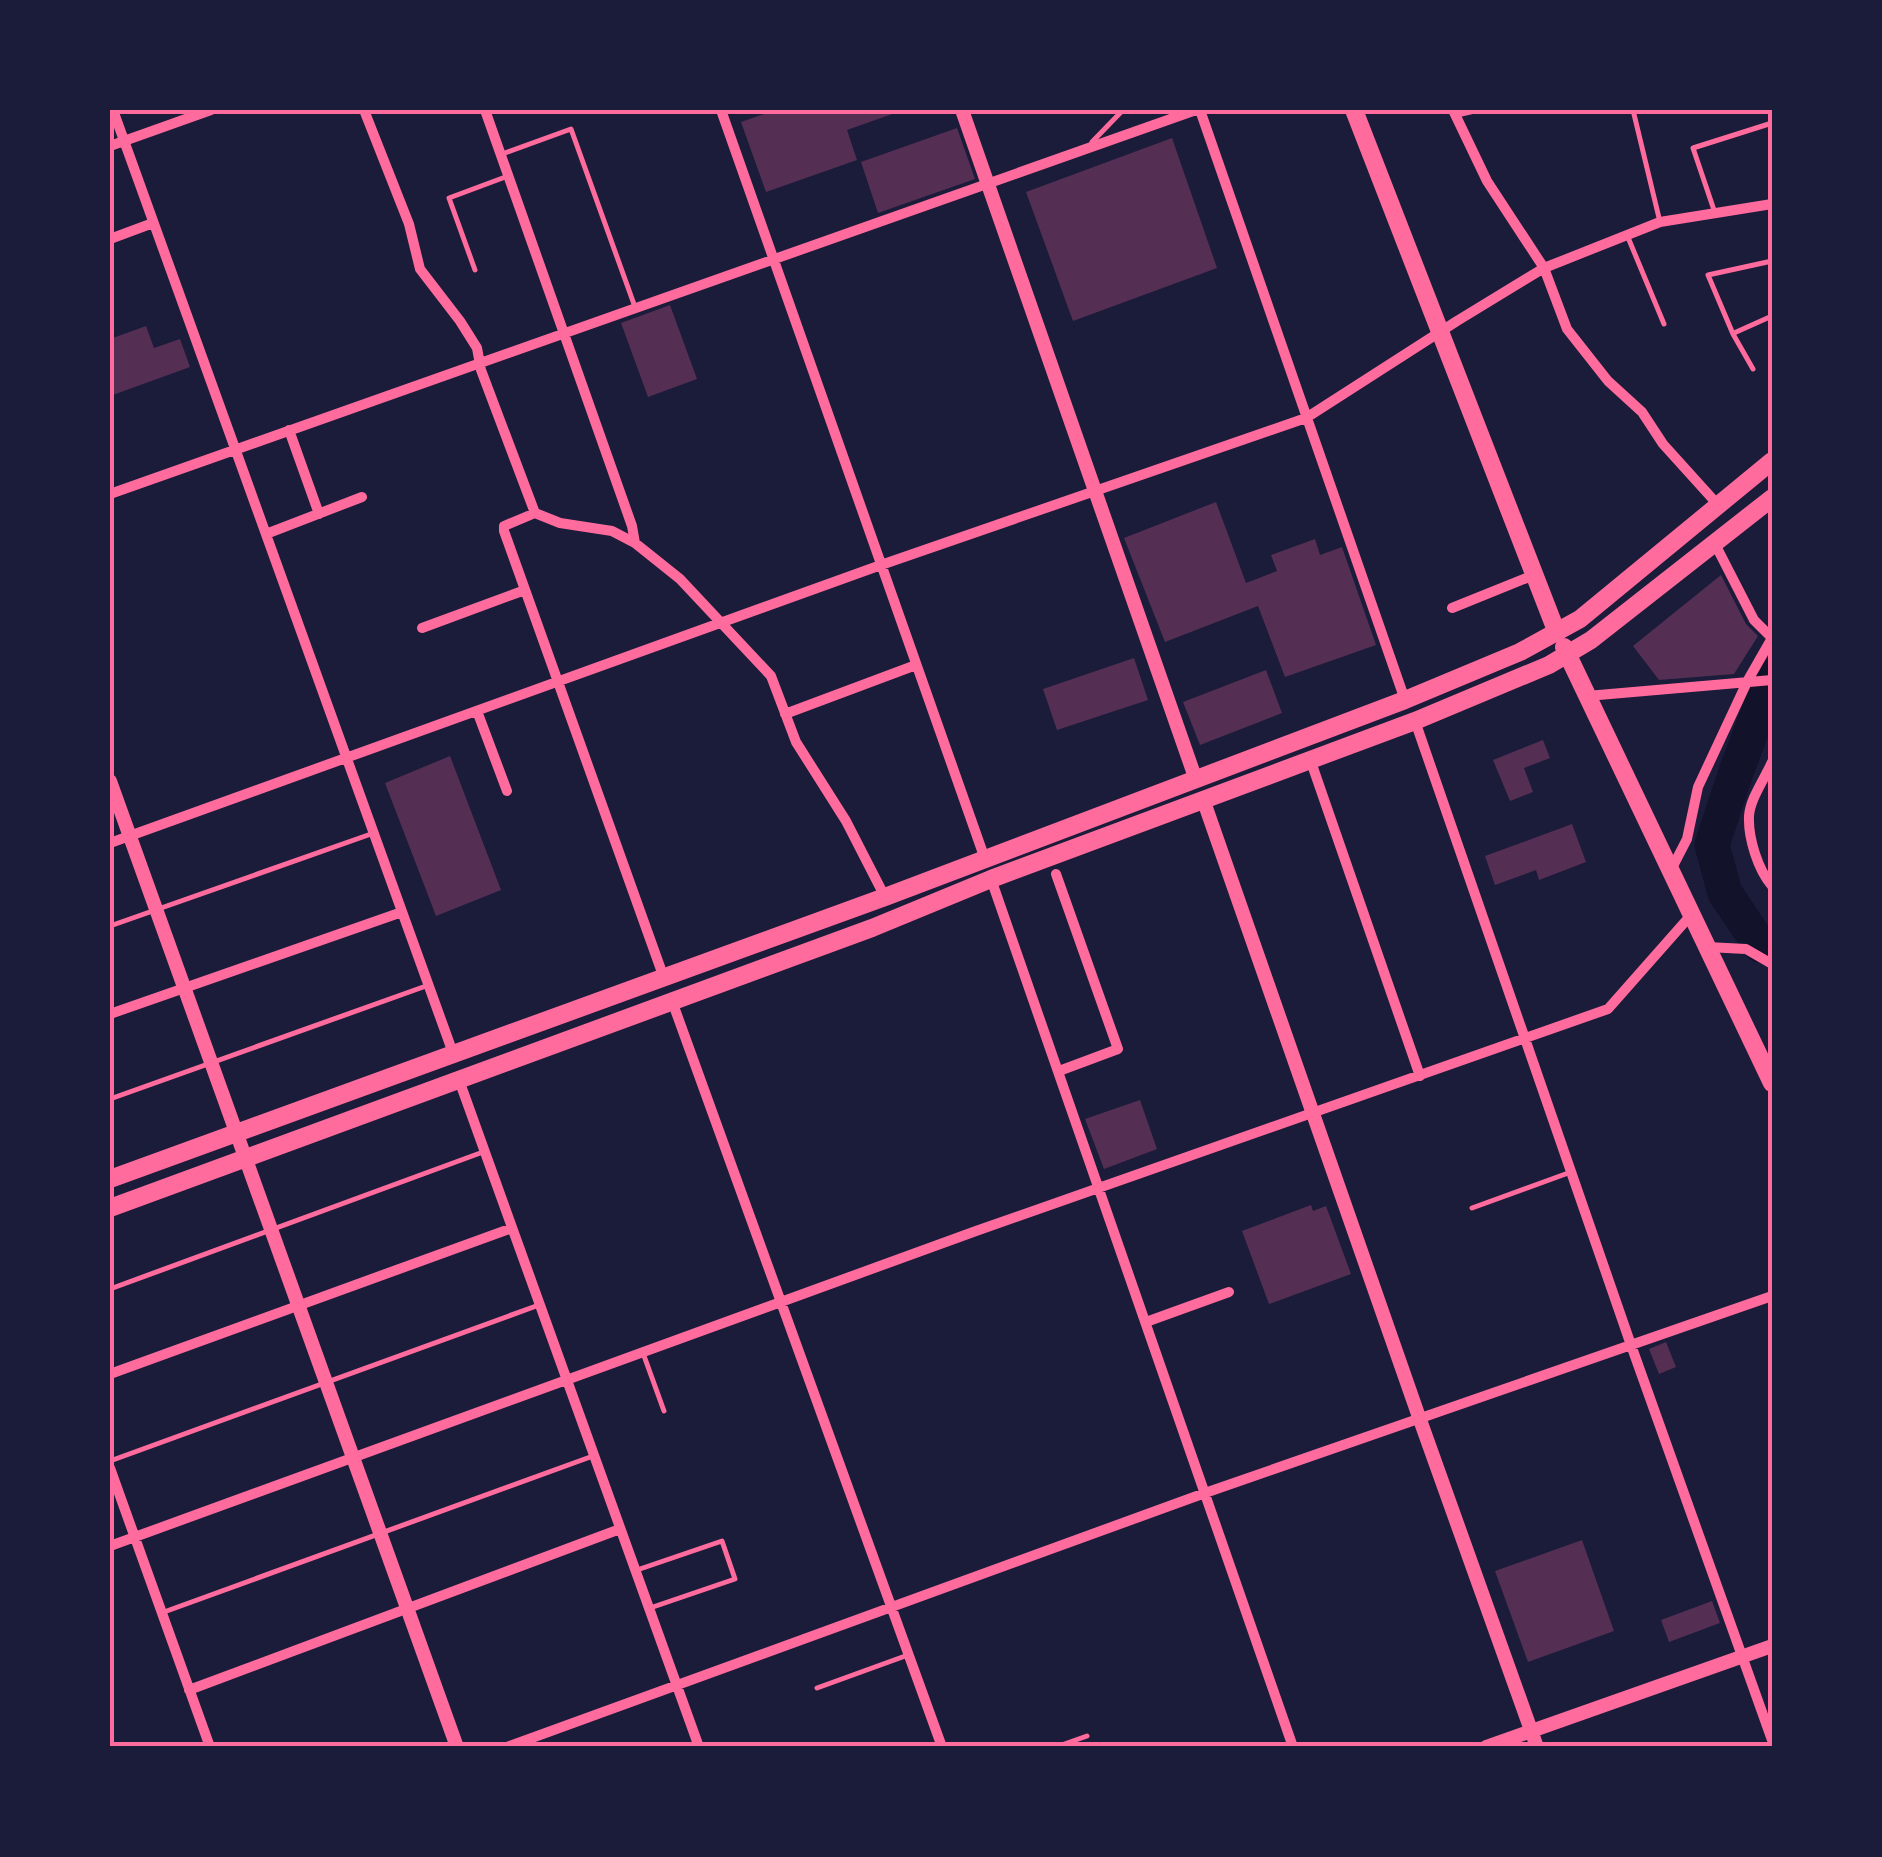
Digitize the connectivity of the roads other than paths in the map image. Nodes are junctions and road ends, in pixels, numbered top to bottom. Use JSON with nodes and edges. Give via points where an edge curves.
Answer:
{"nodes":[{"id":1,"x":112,"y":110,"type":"edge"},
{"id":2,"x":211,"y":110,"type":"edge"},
{"id":3,"x":364,"y":110,"type":"edge"},
{"id":4,"x":485,"y":110,"type":"edge"},
{"id":5,"x":721,"y":110,"type":"edge"},
{"id":6,"x":962,"y":110,"type":"edge"},
{"id":7,"x":1123,"y":110,"type":"edge"},
{"id":8,"x":1198,"y":110,"type":"edge"},
{"id":9,"x":1354,"y":110,"type":"edge"},
{"id":10,"x":1478,"y":110,"type":"edge"},
{"id":11,"x":1633,"y":110,"type":"edge"},
{"id":12,"x":1454,"y":113,"type":"edge"},
{"id":13,"x":1772,"y":123,"type":"edge"},
{"id":14,"x":124,"y":140,"type":"junction"},
{"id":15,"x":110,"y":146,"type":"edge"},
{"id":16,"x":1087,"y":148,"type":"junction"},
{"id":17,"x":500,"y":155,"type":"junction"},
{"id":18,"x":508,"y":176,"type":"junction"},
{"id":19,"x":987,"y":182,"type":"junction"},
{"id":20,"x":1772,"y":204,"type":"edge"},
{"id":21,"x":1715,"y":213,"type":"junction"},
{"id":22,"x":1660,"y":222,"type":"junction"},
{"id":23,"x":154,"y":223,"type":"junction"},
{"id":24,"x":1627,"y":234,"type":"junction"},
{"id":25,"x":110,"y":239,"type":"edge"},
{"id":26,"x":774,"y":258,"type":"junction"},
{"id":27,"x":1772,"y":261,"type":"edge"},
{"id":28,"x":1544,"y":268,"type":"junction"},
{"id":29,"x":474,"y":270,"type":"dead end"},
{"id":30,"x":636,"y":307,"type":"junction"},
{"id":31,"x":1772,"y":316,"type":"edge"},
{"id":32,"x":1664,"y":324,"type":"dead end"},
{"id":33,"x":1441,"y":331,"type":"junction"},
{"id":34,"x":564,"y":333,"type":"junction"},
{"id":35,"x":1732,"y":334,"type":"junction"},
{"id":36,"x":481,"y":362,"type":"junction"},
{"id":37,"x":1752,"y":369,"type":"dead end"},
{"id":38,"x":1306,"y":418,"type":"junction"},
{"id":39,"x":289,"y":430,"type":"junction"},
{"id":40,"x":235,"y":450,"type":"junction"},
{"id":41,"x":1772,"y":462,"type":"edge"},
{"id":42,"x":1095,"y":491,"type":"junction"},
{"id":43,"x":110,"y":494,"type":"edge"},
{"id":44,"x":362,"y":497,"type":"dead end"},
{"id":45,"x":1772,"y":498,"type":"edge"},
{"id":46,"x":1719,"y":506,"type":"junction"},
{"id":47,"x":536,"y":513,"type":"junction"},
{"id":48,"x":319,"y":514,"type":"junction"},
{"id":49,"x":266,"y":534,"type":"junction"},
{"id":50,"x":635,"y":543,"type":"junction"},
{"id":51,"x":1715,"y":544,"type":"junction"},
{"id":52,"x":881,"y":565,"type":"junction"},
{"id":53,"x":1534,"y":575,"type":"junction"},
{"id":54,"x":525,"y":590,"type":"junction"},
{"id":55,"x":1452,"y":608,"type":"dead end"},
{"id":56,"x":720,"y":623,"type":"junction"},
{"id":57,"x":422,"y":628,"type":"dead end"},
{"id":58,"x":1557,"y":632,"type":"junction"},
{"id":59,"x":1772,"y":638,"type":"edge"},
{"id":60,"x":1568,"y":654,"type":"junction"},
{"id":61,"x":916,"y":664,"type":"junction"},
{"id":62,"x":1753,"y":680,"type":"junction"},
{"id":63,"x":1772,"y":680,"type":"edge"},
{"id":64,"x":558,"y":682,"type":"junction"},
{"id":65,"x":1587,"y":696,"type":"junction"},
{"id":66,"x":1405,"y":700,"type":"junction"},
{"id":67,"x":476,"y":711,"type":"junction"},
{"id":68,"x":785,"y":714,"type":"junction"},
{"id":69,"x":1415,"y":721,"type":"junction"},
{"id":70,"x":346,"y":758,"type":"junction"},
{"id":71,"x":1310,"y":760,"type":"junction"},
{"id":72,"x":1772,"y":762,"type":"edge"},
{"id":73,"x":1196,"y":780,"type":"junction"},
{"id":74,"x":110,"y":781,"type":"edge"},
{"id":75,"x":506,"y":791,"type":"dead end"},
{"id":76,"x":1203,"y":799,"type":"junction"},
{"id":77,"x":374,"y":833,"type":"junction"},
{"id":78,"x":130,"y":836,"type":"junction"},
{"id":79,"x":110,"y":842,"type":"edge"},
{"id":80,"x":985,"y":860,"type":"junction"},
{"id":81,"x":1670,"y":871,"type":"junction"},
{"id":82,"x":1056,"y":874,"type":"dead end"},
{"id":83,"x":991,"y":879,"type":"junction"},
{"id":84,"x":1772,"y":886,"type":"edge"},
{"id":85,"x":885,"y":897,"type":"junction"},
{"id":86,"x":156,"y":910,"type":"junction"},
{"id":87,"x":402,"y":912,"type":"junction"},
{"id":88,"x":1690,"y":914,"type":"junction"},
{"id":89,"x":110,"y":926,"type":"edge"},
{"id":90,"x":1706,"y":947,"type":"junction"},
{"id":91,"x":1772,"y":964,"type":"edge"},
{"id":92,"x":664,"y":978,"type":"junction"},
{"id":93,"x":428,"y":985,"type":"junction"},
{"id":94,"x":184,"y":988,"type":"junction"},
{"id":95,"x":672,"y":1001,"type":"junction"},
{"id":96,"x":110,"y":1014,"type":"edge"},
{"id":97,"x":1525,"y":1040,"type":"junction"},
{"id":98,"x":453,"y":1053,"type":"junction"},
{"id":99,"x":211,"y":1063,"type":"junction"},
{"id":100,"x":1058,"y":1070,"type":"junction"},
{"id":101,"x":1420,"y":1076,"type":"junction"},
{"id":102,"x":458,"y":1080,"type":"junction"},
{"id":103,"x":1772,"y":1083,"type":"edge"},
{"id":104,"x":110,"y":1099,"type":"edge"},
{"id":105,"x":1312,"y":1114,"type":"junction"},
{"id":106,"x":236,"y":1133,"type":"junction"},
{"id":107,"x":484,"y":1152,"type":"junction"},
{"id":108,"x":246,"y":1159,"type":"junction"},
{"id":109,"x":1571,"y":1172,"type":"junction"},
{"id":110,"x":110,"y":1179,"type":"edge"},
{"id":111,"x":1100,"y":1188,"type":"junction"},
{"id":112,"x":110,"y":1208,"type":"edge"},
{"id":113,"x":1472,"y":1208,"type":"dead end"},
{"id":114,"x":512,"y":1228,"type":"junction"},
{"id":115,"x":270,"y":1230,"type":"junction"},
{"id":116,"x":110,"y":1288,"type":"edge"},
{"id":117,"x":1229,"y":1292,"type":"dead end"},
{"id":118,"x":1772,"y":1296,"type":"edge"},
{"id":119,"x":782,"y":1302,"type":"junction"},
{"id":120,"x":539,"y":1304,"type":"junction"},
{"id":121,"x":298,"y":1306,"type":"junction"},
{"id":122,"x":1146,"y":1322,"type":"junction"},
{"id":123,"x":1631,"y":1345,"type":"junction"},
{"id":124,"x":643,"y":1353,"type":"junction"},
{"id":125,"x":110,"y":1374,"type":"edge"},
{"id":126,"x":566,"y":1381,"type":"junction"},
{"id":127,"x":326,"y":1382,"type":"junction"},
{"id":128,"x":664,"y":1411,"type":"dead end"},
{"id":129,"x":1419,"y":1418,"type":"junction"},
{"id":130,"x":594,"y":1456,"type":"junction"},
{"id":131,"x":354,"y":1458,"type":"junction"},
{"id":132,"x":110,"y":1464,"type":"edge"},
{"id":133,"x":1205,"y":1492,"type":"junction"},
{"id":134,"x":620,"y":1529,"type":"junction"},
{"id":135,"x":380,"y":1533,"type":"junction"},
{"id":136,"x":134,"y":1537,"type":"junction"},
{"id":137,"x":110,"y":1546,"type":"edge"},
{"id":138,"x":634,"y":1571,"type":"junction"},
{"id":139,"x":892,"y":1607,"type":"junction"},
{"id":140,"x":407,"y":1608,"type":"junction"},
{"id":141,"x":648,"y":1608,"type":"junction"},
{"id":142,"x":162,"y":1613,"type":"junction"},
{"id":143,"x":1772,"y":1646,"type":"edge"},
{"id":144,"x":909,"y":1655,"type":"junction"},
{"id":145,"x":1744,"y":1656,"type":"junction"},
{"id":146,"x":676,"y":1685,"type":"junction"},
{"id":147,"x":817,"y":1688,"type":"dead end"},
{"id":148,"x":189,"y":1690,"type":"junction"},
{"id":149,"x":1531,"y":1731,"type":"junction"},
{"id":150,"x":1087,"y":1736,"type":"dead end"},
{"id":151,"x":1772,"y":1740,"type":"edge"},
{"id":152,"x":210,"y":1747,"type":"edge"},
{"id":153,"x":458,"y":1747,"type":"edge"},
{"id":154,"x":507,"y":1747,"type":"edge"},
{"id":155,"x":698,"y":1747,"type":"edge"},
{"id":156,"x":942,"y":1747,"type":"edge"},
{"id":157,"x":1056,"y":1747,"type":"edge"},
{"id":158,"x":1293,"y":1747,"type":"edge"},
{"id":159,"x":1486,"y":1747,"type":"edge"},
{"id":160,"x":1537,"y":1747,"type":"edge"}],
"edges":[{"from":1,"to":14,"type":"street"},
{"from":2,"to":14,"type":"street"},
{"from":3,"to":36,"type":"street","via":[[410,224],[420,269]]},
{"from":4,"to":17,"type":"street"},
{"from":5,"to":26,"type":"street"},
{"from":6,"to":19,"type":"street"},
{"from":7,"to":16,"type":"lane"},
{"from":8,"to":16,"type":"street"},
{"from":8,"to":38,"type":"street"},
{"from":9,"to":33,"type":"main road"},
{"from":10,"to":12,"type":"lane"},
{"from":11,"to":22,"type":"lane"},
{"from":12,"to":28,"type":"street","via":[[1487,181]]},
{"from":13,"to":21,"type":"lane","via":[[1693,148]]},
{"from":14,"to":15,"type":"street"},
{"from":14,"to":23,"type":"street"},
{"from":16,"to":19,"type":"street"},
{"from":17,"to":18,"type":"street"},
{"from":17,"to":30,"type":"lane","via":[[571,130]]},
{"from":18,"to":29,"type":"lane","via":[[448,198]]},
{"from":18,"to":34,"type":"street"},
{"from":19,"to":26,"type":"street"},
{"from":19,"to":42,"type":"street"},
{"from":20,"to":21,"type":"street"},
{"from":21,"to":22,"type":"street"},
{"from":22,"to":24,"type":"street"},
{"from":23,"to":25,"type":"street"},
{"from":23,"to":40,"type":"street"},
{"from":24,"to":28,"type":"street"},
{"from":24,"to":32,"type":"lane"},
{"from":26,"to":30,"type":"street"},
{"from":26,"to":52,"type":"street"},
{"from":27,"to":35,"type":"lane","via":[[1708,276]]},
{"from":28,"to":33,"type":"street"},
{"from":28,"to":46,"type":"street","via":[[1567,329]]},
{"from":30,"to":34,"type":"street"},
{"from":31,"to":35,"type":"lane"},
{"from":33,"to":38,"type":"street"},
{"from":33,"to":53,"type":"main road"},
{"from":34,"to":36,"type":"street"},
{"from":34,"to":50,"type":"street"},
{"from":35,"to":37,"type":"lane"},
{"from":36,"to":39,"type":"street"},
{"from":36,"to":47,"type":"street"},
{"from":38,"to":42,"type":"street"},
{"from":38,"to":66,"type":"street"},
{"from":39,"to":40,"type":"street"},
{"from":39,"to":48,"type":"street"},
{"from":40,"to":43,"type":"street"},
{"from":40,"to":49,"type":"street"},
{"from":41,"to":46,"type":"main road"},
{"from":42,"to":52,"type":"street"},
{"from":42,"to":73,"type":"street"},
{"from":44,"to":48,"type":"street"},
{"from":45,"to":51,"type":"main road"},
{"from":46,"to":58,"type":"main road"},
{"from":47,"to":50,"type":"street"},
{"from":47,"to":54,"type":"street","via":[[504,526]]},
{"from":48,"to":49,"type":"street"},
{"from":49,"to":70,"type":"street"},
{"from":50,"to":56,"type":"street","via":[[680,578]]},
{"from":51,"to":59,"type":"street","via":[[1754,620]]},
{"from":51,"to":60,"type":"main road"},
{"from":52,"to":56,"type":"street"},
{"from":52,"to":61,"type":"street"},
{"from":53,"to":55,"type":"street"},
{"from":53,"to":58,"type":"main road"},
{"from":54,"to":57,"type":"street"},
{"from":54,"to":64,"type":"street"},
{"from":56,"to":64,"type":"street"},
{"from":56,"to":68,"type":"street","via":[[771,676]]},
{"from":58,"to":60,"type":"main road"},
{"from":58,"to":66,"type":"main road"},
{"from":59,"to":62,"type":"street"},
{"from":60,"to":65,"type":"main road"},
{"from":60,"to":69,"type":"main road"},
{"from":61,"to":68,"type":"street"},
{"from":61,"to":80,"type":"street"},
{"from":62,"to":63,"type":"street"},
{"from":62,"to":65,"type":"street"},
{"from":62,"to":81,"type":"street","via":[[1698,787],[1687,839]]},
{"from":64,"to":67,"type":"street"},
{"from":64,"to":92,"type":"street"},
{"from":65,"to":81,"type":"main road"},
{"from":66,"to":73,"type":"main road"},
{"from":67,"to":70,"type":"street"},
{"from":67,"to":75,"type":"street"},
{"from":68,"to":85,"type":"street"},
{"from":69,"to":71,"type":"main road"},
{"from":69,"to":97,"type":"street"},
{"from":70,"to":77,"type":"street"},
{"from":70,"to":78,"type":"street"},
{"from":71,"to":76,"type":"main road"},
{"from":71,"to":101,"type":"street"},
{"from":72,"to":84,"type":"street","via":[[1749,814],[1754,853]]},
{"from":73,"to":80,"type":"main road"},
{"from":74,"to":78,"type":"street"},
{"from":76,"to":83,"type":"main road"},
{"from":76,"to":105,"type":"street"},
{"from":77,"to":86,"type":"lane"},
{"from":77,"to":87,"type":"street"},
{"from":78,"to":79,"type":"street"},
{"from":78,"to":86,"type":"street"},
{"from":80,"to":85,"type":"main road"},
{"from":81,"to":88,"type":"main road"},
{"from":82,"to":100,"type":"street","via":[[1118,1049]]},
{"from":83,"to":95,"type":"main road"},
{"from":83,"to":100,"type":"street"},
{"from":85,"to":92,"type":"main road"},
{"from":86,"to":89,"type":"lane"},
{"from":86,"to":94,"type":"street"},
{"from":87,"to":93,"type":"street"},
{"from":87,"to":94,"type":"street"},
{"from":88,"to":90,"type":"main road"},
{"from":88,"to":97,"type":"street","via":[[1608,1008]]},
{"from":90,"to":91,"type":"street","via":[[1746,949]]},
{"from":90,"to":103,"type":"main road"},
{"from":92,"to":98,"type":"main road"},
{"from":93,"to":98,"type":"street"},
{"from":93,"to":99,"type":"lane"},
{"from":94,"to":96,"type":"street"},
{"from":94,"to":99,"type":"street"},
{"from":95,"to":102,"type":"main road"},
{"from":95,"to":119,"type":"street"},
{"from":97,"to":101,"type":"street"},
{"from":97,"to":109,"type":"street"},
{"from":98,"to":106,"type":"main road"},
{"from":99,"to":104,"type":"lane"},
{"from":99,"to":106,"type":"street"},
{"from":100,"to":111,"type":"street"},
{"from":101,"to":105,"type":"street"},
{"from":102,"to":107,"type":"street"},
{"from":102,"to":108,"type":"main road"},
{"from":105,"to":111,"type":"street"},
{"from":105,"to":129,"type":"street"},
{"from":106,"to":108,"type":"street"},
{"from":106,"to":110,"type":"main road"},
{"from":107,"to":114,"type":"street"},
{"from":107,"to":115,"type":"lane"},
{"from":108,"to":112,"type":"main road"},
{"from":108,"to":115,"type":"street"},
{"from":109,"to":113,"type":"lane"},
{"from":109,"to":123,"type":"street"},
{"from":111,"to":119,"type":"street"},
{"from":111,"to":122,"type":"street"},
{"from":114,"to":120,"type":"street"},
{"from":114,"to":121,"type":"street"},
{"from":115,"to":116,"type":"lane"},
{"from":115,"to":121,"type":"street"},
{"from":117,"to":122,"type":"street"},
{"from":118,"to":123,"type":"street"},
{"from":119,"to":124,"type":"street"},
{"from":119,"to":139,"type":"street"},
{"from":120,"to":126,"type":"street"},
{"from":120,"to":127,"type":"lane"},
{"from":121,"to":125,"type":"street"},
{"from":121,"to":127,"type":"street"},
{"from":122,"to":133,"type":"street"},
{"from":123,"to":129,"type":"street"},
{"from":123,"to":145,"type":"street"},
{"from":124,"to":126,"type":"street"},
{"from":124,"to":128,"type":"lane"},
{"from":126,"to":130,"type":"street"},
{"from":126,"to":131,"type":"street"},
{"from":127,"to":131,"type":"street"},
{"from":127,"to":132,"type":"lane"},
{"from":129,"to":133,"type":"street"},
{"from":129,"to":149,"type":"street"},
{"from":130,"to":134,"type":"street"},
{"from":130,"to":135,"type":"lane"},
{"from":131,"to":135,"type":"street"},
{"from":131,"to":136,"type":"street"},
{"from":132,"to":136,"type":"street"},
{"from":133,"to":139,"type":"street"},
{"from":133,"to":158,"type":"street"},
{"from":134,"to":138,"type":"street"},
{"from":134,"to":140,"type":"street"},
{"from":135,"to":140,"type":"street"},
{"from":135,"to":142,"type":"lane"},
{"from":136,"to":137,"type":"street"},
{"from":136,"to":142,"type":"street"},
{"from":138,"to":141,"type":"street"},
{"from":138,"to":141,"type":"lane","via":[[722,1541],[735,1579]]},
{"from":139,"to":144,"type":"street"},
{"from":139,"to":146,"type":"street"},
{"from":140,"to":148,"type":"street"},
{"from":140,"to":153,"type":"street"},
{"from":141,"to":146,"type":"street"},
{"from":142,"to":148,"type":"street"},
{"from":143,"to":145,"type":"street"},
{"from":144,"to":147,"type":"lane"},
{"from":144,"to":156,"type":"street"},
{"from":145,"to":149,"type":"street"},
{"from":145,"to":151,"type":"street"},
{"from":146,"to":154,"type":"street"},
{"from":146,"to":155,"type":"street"},
{"from":148,"to":152,"type":"street"},
{"from":149,"to":159,"type":"street"},
{"from":149,"to":160,"type":"street"},
{"from":150,"to":157,"type":"lane"}]}
